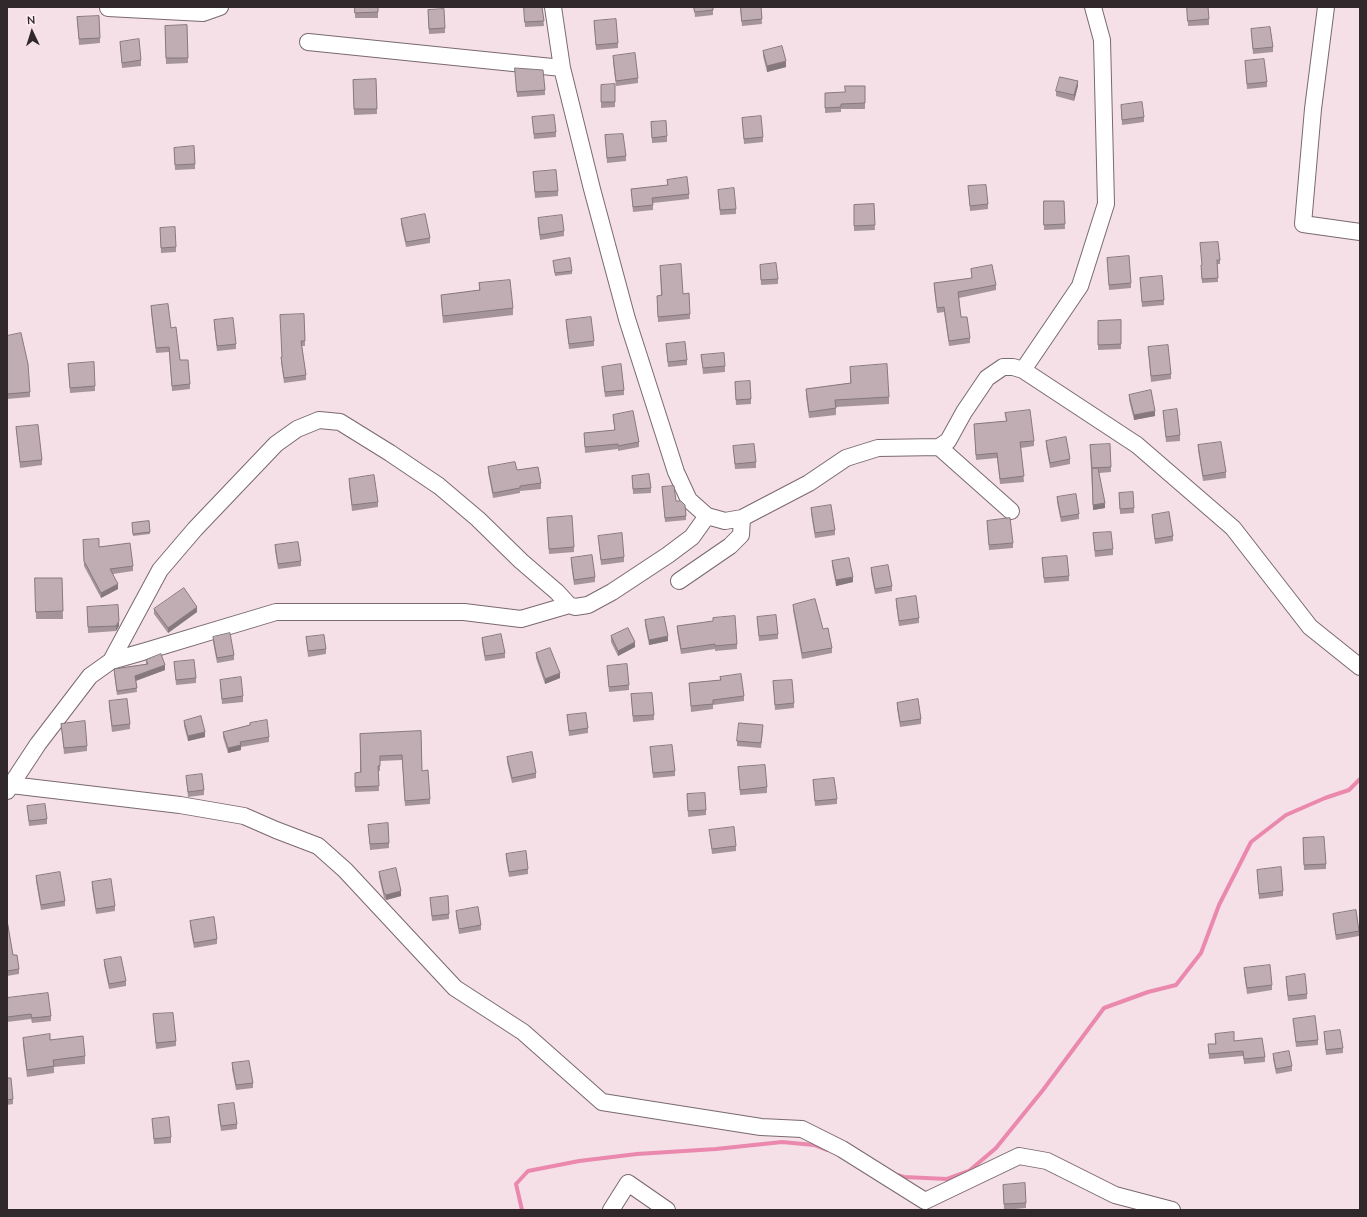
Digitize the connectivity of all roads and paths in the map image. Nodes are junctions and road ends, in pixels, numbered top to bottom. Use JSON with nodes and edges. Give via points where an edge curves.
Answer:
{"nodes":[{"id":1,"x":220,"y":7,"type":"edge"},
{"id":2,"x":553,"y":7,"type":"edge"},
{"id":3,"x":1093,"y":7,"type":"edge"},
{"id":4,"x":1326,"y":7,"type":"edge"},
{"id":5,"x":108,"y":8,"type":"dead end"},
{"id":6,"x":308,"y":42,"type":"dead end"},
{"id":7,"x":562,"y":68,"type":"junction"},
{"id":8,"x":1360,"y":232,"type":"edge"},
{"id":9,"x":1023,"y":370,"type":"junction"},
{"id":10,"x":939,"y":447,"type":"junction"},
{"id":11,"x":1011,"y":511,"type":"dead end"},
{"id":12,"x":707,"y":516,"type":"junction"},
{"id":13,"x":742,"y":518,"type":"junction"},
{"id":14,"x":679,"y":581,"type":"dead end"},
{"id":15,"x":570,"y":605,"type":"junction"},
{"id":16,"x":111,"y":661,"type":"junction"},
{"id":17,"x":1360,"y":667,"type":"edge"},
{"id":18,"x":9,"y":788,"type":"edge"},
{"id":19,"x":611,"y":1210,"type":"edge"},
{"id":20,"x":667,"y":1210,"type":"edge"},
{"id":21,"x":1172,"y":1210,"type":"edge"}],
"edges":[{"from":1,"to":5,"type":"street","via":[[203,13]]},
{"from":2,"to":7,"type":"street"},
{"from":3,"to":9,"type":"street","via":[[1102,40],[1106,204],[1080,286]]},
{"from":4,"to":8,"type":"street","via":[[1303,224]]},
{"from":6,"to":7,"type":"street"},
{"from":7,"to":12,"type":"street","via":[[625,311],[656,412],[676,472],[689,500]]},
{"from":9,"to":10,"type":"street","via":[[1003,367],[987,378],[948,441]]},
{"from":9,"to":17,"type":"street","via":[[1137,445],[1233,528],[1310,627]]},
{"from":10,"to":11,"type":"street"},
{"from":10,"to":13,"type":"street","via":[[878,448],[846,458],[809,483]]},
{"from":12,"to":13,"type":"street","via":[[725,521]]},
{"from":12,"to":15,"type":"street","via":[[692,537],[612,592],[588,605]]},
{"from":13,"to":14,"type":"street","via":[[741,535],[730,546]]},
{"from":15,"to":16,"type":"street","via":[[520,620],[464,612],[276,612]]},
{"from":15,"to":16,"type":"street","via":[[439,486],[340,422],[319,420],[297,429],[276,444],[195,529],[160,570]]},
{"from":16,"to":18,"type":"street","via":[[90,676],[38,744]]},
{"from":18,"to":21,"type":"street","via":[[180,805],[244,816],[318,846],[345,870],[455,988],[523,1032],[602,1102],[761,1127],[802,1129],[925,1201],[1019,1156],[1047,1161],[1115,1195]]},
{"from":19,"to":20,"type":"street","via":[[628,1183]]}]}
